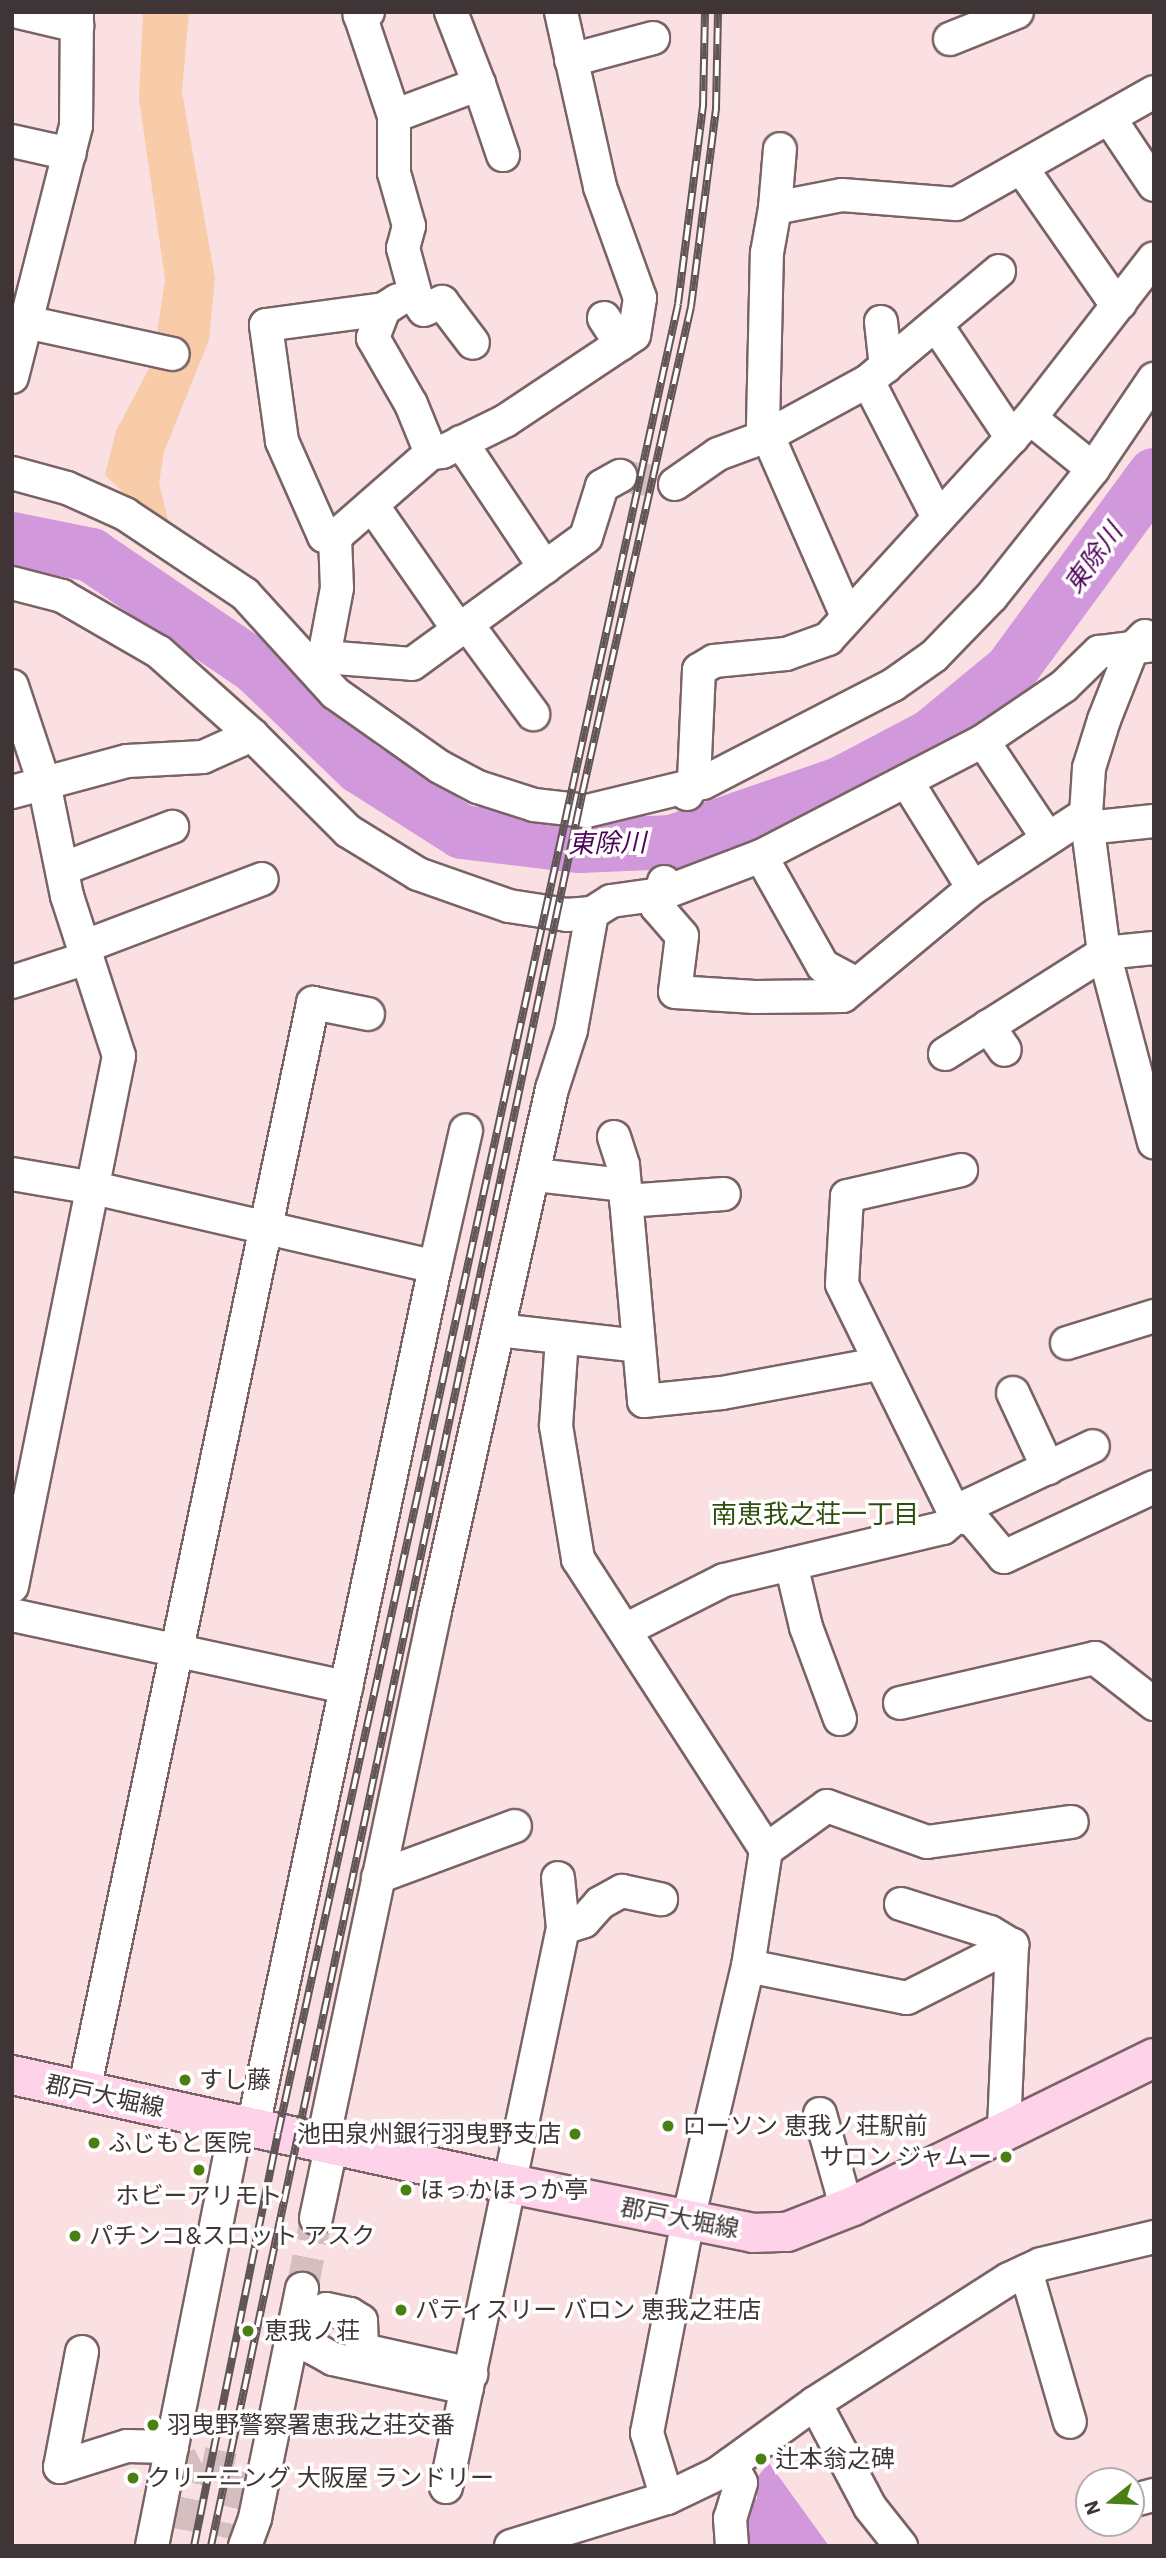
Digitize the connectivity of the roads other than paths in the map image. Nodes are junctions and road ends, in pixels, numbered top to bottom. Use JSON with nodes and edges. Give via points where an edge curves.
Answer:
{"nodes":[{"id":1,"x":18,"y":12,"type":"edge"},
{"id":2,"x":368,"y":12,"type":"edge"},
{"id":3,"x":451,"y":12,"type":"edge"},
{"id":4,"x":561,"y":12,"type":"edge"},
{"id":5,"x":1017,"y":12,"type":"edge"},
{"id":6,"x":77,"y":19,"type":"edge"},
{"id":7,"x":653,"y":38,"type":"dead end"},
{"id":8,"x":950,"y":39,"type":"dead end"},
{"id":9,"x":571,"y":60,"type":"junction"},
{"id":10,"x":479,"y":84,"type":"junction"},
{"id":11,"x":1154,"y":92,"type":"edge"},
{"id":12,"x":394,"y":116,"type":"junction"},
{"id":13,"x":1110,"y":119,"type":"junction"},
{"id":14,"x":12,"y":141,"type":"edge"},
{"id":15,"x":780,"y":149,"type":"dead end"},
{"id":16,"x":70,"y":154,"type":"junction"},
{"id":17,"x":503,"y":155,"type":"dead end"},
{"id":18,"x":1023,"y":170,"type":"junction"},
{"id":19,"x":1154,"y":185,"type":"edge"},
{"id":20,"x":775,"y":208,"type":"junction"},
{"id":21,"x":1154,"y":258,"type":"edge"},
{"id":22,"x":999,"y":271,"type":"dead end"},
{"id":23,"x":414,"y":289,"type":"junction"},
{"id":24,"x":1120,"y":303,"type":"junction"},
{"id":25,"x":384,"y":309,"type":"junction"},
{"id":26,"x":26,"y":322,"type":"junction"},
{"id":27,"x":881,"y":322,"type":"dead end"},
{"id":28,"x":937,"y":326,"type":"junction"},
{"id":29,"x":473,"y":343,"type":"dead end"},
{"id":30,"x":173,"y":354,"type":"dead end"},
{"id":31,"x":877,"y":374,"type":"junction"},
{"id":32,"x":12,"y":377,"type":"edge"},
{"id":33,"x":1154,"y":379,"type":"edge"},
{"id":34,"x":1021,"y":428,"type":"junction"},
{"id":35,"x":767,"y":436,"type":"junction"},
{"id":36,"x":461,"y":442,"type":"junction"},
{"id":37,"x":431,"y":453,"type":"junction"},
{"id":38,"x":1093,"y":469,"type":"junction"},
{"id":39,"x":12,"y":473,"type":"edge"},
{"id":40,"x":620,"y":476,"type":"dead end"},
{"id":41,"x":675,"y":484,"type":"tunnel mouth"},
{"id":42,"x":372,"y":505,"type":"junction"},
{"id":43,"x":938,"y":517,"type":"junction"},
{"id":44,"x":335,"y":537,"type":"junction"},
{"id":45,"x":545,"y":568,"type":"junction"},
{"id":46,"x":12,"y":583,"type":"edge"},
{"id":47,"x":847,"y":616,"type":"junction"},
{"id":48,"x":463,"y":627,"type":"junction"},
{"id":49,"x":1147,"y":640,"type":"edge"},
{"id":50,"x":320,"y":669,"type":"junction"},
{"id":51,"x":12,"y":686,"type":"edge"},
{"id":52,"x":533,"y":715,"type":"dead end"},
{"id":53,"x":252,"y":735,"type":"junction"},
{"id":54,"x":983,"y":741,"type":"junction"},
{"id":55,"x":907,"y":782,"type":"junction"},
{"id":56,"x":44,"y":783,"type":"junction"},
{"id":57,"x":689,"y":791,"type":"junction"},
{"id":58,"x":12,"y":792,"type":"edge"},
{"id":59,"x":1087,"y":821,"type":"junction"},
{"id":60,"x":1154,"y":821,"type":"edge"},
{"id":61,"x":172,"y":827,"type":"dead end"},
{"id":62,"x":1046,"y":836,"type":"junction"},
{"id":63,"x":761,"y":856,"type":"junction"},
{"id":64,"x":62,"y":869,"type":"junction"},
{"id":65,"x":262,"y":878,"type":"dead end"},
{"id":66,"x":663,"y":888,"type":"junction"},
{"id":67,"x":973,"y":888,"type":"junction"},
{"id":68,"x":592,"y":913,"type":"junction"},
{"id":69,"x":1154,"y":948,"type":"edge"},
{"id":70,"x":85,"y":952,"type":"junction"},
{"id":71,"x":1104,"y":953,"type":"junction"},
{"id":72,"x":12,"y":982,"type":"edge"},
{"id":73,"x":857,"y":984,"type":"junction"},
{"id":74,"x":368,"y":1014,"type":"dead end"},
{"id":75,"x":945,"y":1055,"type":"dead end"},
{"id":76,"x":466,"y":1130,"type":"dead end"},
{"id":77,"x":614,"y":1137,"type":"dead end"},
{"id":78,"x":1154,"y":1142,"type":"edge"},
{"id":79,"x":961,"y":1170,"type":"dead end"},
{"id":80,"x":12,"y":1174,"type":"edge"},
{"id":81,"x":536,"y":1175,"type":"junction"},
{"id":82,"x":94,"y":1188,"type":"junction"},
{"id":83,"x":625,"y":1193,"type":"junction"},
{"id":84,"x":724,"y":1194,"type":"dead end"},
{"id":85,"x":264,"y":1230,"type":"junction"},
{"id":86,"x":435,"y":1267,"type":"junction"},
{"id":87,"x":1154,"y":1315,"type":"edge"},
{"id":88,"x":498,"y":1330,"type":"junction"},
{"id":89,"x":562,"y":1338,"type":"junction"},
{"id":90,"x":1067,"y":1343,"type":"dead end"},
{"id":91,"x":638,"y":1346,"type":"junction"},
{"id":92,"x":879,"y":1364,"type":"junction"},
{"id":93,"x":1013,"y":1393,"type":"dead end"},
{"id":94,"x":1093,"y":1446,"type":"dead end"},
{"id":95,"x":1048,"y":1468,"type":"junction"},
{"id":96,"x":1154,"y":1487,"type":"edge"},
{"id":97,"x":956,"y":1516,"type":"junction"},
{"id":98,"x":790,"y":1564,"type":"junction"},
{"id":99,"x":12,"y":1586,"type":"edge"},
{"id":100,"x":12,"y":1615,"type":"edge"},
{"id":101,"x":625,"y":1630,"type":"junction"},
{"id":102,"x":176,"y":1651,"type":"junction"},
{"id":103,"x":346,"y":1687,"type":"junction"},
{"id":104,"x":900,"y":1703,"type":"dead end"},
{"id":105,"x":1154,"y":1704,"type":"edge"},
{"id":106,"x":840,"y":1719,"type":"dead end"},
{"id":107,"x":1072,"y":1822,"type":"dead end"},
{"id":108,"x":515,"y":1826,"type":"dead end"},
{"id":109,"x":766,"y":1850,"type":"junction"},
{"id":110,"x":378,"y":1877,"type":"junction"},
{"id":111,"x":558,"y":1878,"type":"dead end"},
{"id":112,"x":661,"y":1899,"type":"dead end"},
{"id":113,"x":901,"y":1904,"type":"dead end"},
{"id":114,"x":563,"y":1928,"type":"junction"},
{"id":115,"x":1012,"y":1945,"type":"junction"},
{"id":116,"x":748,"y":1966,"type":"junction"},
{"id":117,"x":1154,"y":2058,"type":"edge"},
{"id":118,"x":12,"y":2075,"type":"edge"},
{"id":119,"x":84,"y":2091,"type":"junction"},
{"id":120,"x":820,"y":2114,"type":"dead end"},
{"id":121,"x":244,"y":2126,"type":"junction"},
{"id":122,"x":1004,"y":2130,"type":"junction"},
{"id":123,"x":328,"y":2142,"type":"junction"},
{"id":124,"x":511,"y":2184,"type":"junction"},
{"id":125,"x":853,"y":2206,"type":"junction"},
{"id":126,"x":316,"y":2218,"type":"tunnel mouth"},
{"id":127,"x":688,"y":2220,"type":"junction"},
{"id":128,"x":1153,"y":2241,"type":"edge"},
{"id":129,"x":1026,"y":2271,"type":"junction"},
{"id":130,"x":302,"y":2289,"type":"tunnel mouth"},
{"id":131,"x":82,"y":2352,"type":"dead end"},
{"id":132,"x":815,"y":2403,"type":"junction"},
{"id":133,"x":1070,"y":2422,"type":"dead end"},
{"id":134,"x":172,"y":2447,"type":"junction"},
{"id":135,"x":731,"y":2465,"type":"junction"},
{"id":136,"x":446,"y":2487,"type":"dead end"},
{"id":137,"x":667,"y":2498,"type":"junction"},
{"id":138,"x":168,"y":2540,"type":"edge"},
{"id":139,"x":236,"y":2543,"type":"edge"},
{"id":140,"x":511,"y":2546,"type":"edge"},
{"id":141,"x":732,"y":2546,"type":"edge"},
{"id":142,"x":901,"y":2546,"type":"edge"}],
"edges":[{"from":1,"to":6,"type":"street"},
{"from":2,"to":12,"type":"street","via":[[360,15]]},
{"from":3,"to":10,"type":"street"},
{"from":4,"to":9,"type":"street"},
{"from":5,"to":8,"type":"street"},
{"from":6,"to":16,"type":"street","via":[[76,126]]},
{"from":7,"to":9,"type":"street"},
{"from":9,"to":36,"type":"street","via":[[600,187],[640,298],[634,335],[612,331],[505,421]]},
{"from":10,"to":12,"type":"street"},
{"from":10,"to":17,"type":"street"},
{"from":11,"to":13,"type":"street"},
{"from":12,"to":23,"type":"street","via":[[394,173],[410,226],[403,248]]},
{"from":13,"to":18,"type":"street"},
{"from":13,"to":19,"type":"street"},
{"from":14,"to":16,"type":"street"},
{"from":15,"to":20,"type":"street"},
{"from":16,"to":26,"type":"street"},
{"from":18,"to":20,"type":"street","via":[[956,204],[842,195]]},
{"from":18,"to":24,"type":"street"},
{"from":20,"to":35,"type":"street","via":[[767,253],[762,425]]},
{"from":21,"to":24,"type":"street"},
{"from":22,"to":28,"type":"street"},
{"from":23,"to":25,"type":"street"},
{"from":23,"to":29,"type":"street","via":[[424,310],[442,302]]},
{"from":24,"to":34,"type":"street"},
{"from":25,"to":37,"type":"street","via":[[373,338],[411,404]]},
{"from":25,"to":44,"type":"street","via":[[266,325],[282,441],[324,536]]},
{"from":26,"to":30,"type":"street"},
{"from":26,"to":32,"type":"street"},
{"from":27,"to":31,"type":"street"},
{"from":28,"to":31,"type":"street"},
{"from":28,"to":34,"type":"street"},
{"from":31,"to":35,"type":"street"},
{"from":31,"to":43,"type":"street"},
{"from":33,"to":38,"type":"street"},
{"from":34,"to":38,"type":"street"},
{"from":34,"to":43,"type":"street"},
{"from":35,"to":41,"type":"street","via":[[718,454]]},
{"from":35,"to":47,"type":"street"},
{"from":36,"to":37,"type":"street"},
{"from":36,"to":45,"type":"street"},
{"from":37,"to":42,"type":"street"},
{"from":38,"to":57,"type":"street","via":[[992,596],[934,656],[852,708]]},
{"from":39,"to":50,"type":"street","via":[[67,488],[125,514],[245,594]]},
{"from":40,"to":45,"type":"street","via":[[602,486],[586,537]]},
{"from":42,"to":44,"type":"street"},
{"from":42,"to":48,"type":"street"},
{"from":43,"to":47,"type":"street"},
{"from":44,"to":50,"type":"street","via":[[337,588]]},
{"from":45,"to":48,"type":"street"},
{"from":46,"to":53,"type":"street","via":[[62,596],[159,653]]},
{"from":47,"to":57,"type":"street","via":[[828,639],[786,654],[714,661],[699,670]]},
{"from":48,"to":50,"type":"street","via":[[412,664]]},
{"from":48,"to":52,"type":"street"},
{"from":49,"to":54,"type":"street","via":[[1099,652],[1064,686]]},
{"from":49,"to":59,"type":"street","via":[[1089,768]]},
{"from":50,"to":57,"type":"street","via":[[440,767],[478,787],[534,805],[587,811]]},
{"from":51,"to":56,"type":"street"},
{"from":53,"to":56,"type":"street","via":[[203,757],[127,761]]},
{"from":53,"to":68,"type":"street","via":[[348,831],[418,874],[509,906],[567,915]]},
{"from":54,"to":55,"type":"street"},
{"from":54,"to":62,"type":"street"},
{"from":55,"to":63,"type":"street"},
{"from":55,"to":67,"type":"street"},
{"from":56,"to":58,"type":"street"},
{"from":56,"to":64,"type":"street"},
{"from":59,"to":60,"type":"street"},
{"from":59,"to":62,"type":"street"},
{"from":59,"to":71,"type":"street"},
{"from":61,"to":64,"type":"street"},
{"from":62,"to":67,"type":"street"},
{"from":63,"to":66,"type":"street"},
{"from":63,"to":73,"type":"street","via":[[823,965]]},
{"from":64,"to":70,"type":"street"},
{"from":65,"to":70,"type":"street"},
{"from":66,"to":68,"type":"street","via":[[611,901]]},
{"from":66,"to":73,"type":"street","via":[[657,907],[682,936],[675,992],[755,998],[843,996]]},
{"from":67,"to":73,"type":"street"},
{"from":68,"to":81,"type":"street","via":[[571,1030],[552,1088]]},
{"from":69,"to":71,"type":"street"},
{"from":70,"to":72,"type":"street"},
{"from":70,"to":82,"type":"street","via":[[119,1056]]},
{"from":71,"to":75,"type":"street","via":[[997,1038]]},
{"from":71,"to":78,"type":"street"},
{"from":74,"to":85,"type":"street","via":[[313,1003]]},
{"from":76,"to":86,"type":"street"},
{"from":77,"to":83,"type":"street"},
{"from":79,"to":92,"type":"street","via":[[847,1196],[842,1284]]},
{"from":80,"to":82,"type":"street"},
{"from":81,"to":83,"type":"street"},
{"from":81,"to":88,"type":"street"},
{"from":82,"to":85,"type":"street"},
{"from":82,"to":99,"type":"street"},
{"from":83,"to":84,"type":"street"},
{"from":83,"to":91,"type":"street"},
{"from":85,"to":86,"type":"street"},
{"from":85,"to":102,"type":"street"},
{"from":86,"to":103,"type":"street"},
{"from":87,"to":90,"type":"street"},
{"from":88,"to":89,"type":"street"},
{"from":88,"to":110,"type":"street"},
{"from":89,"to":91,"type":"street"},
{"from":89,"to":101,"type":"street","via":[[556,1426],[578,1559]]},
{"from":91,"to":92,"type":"street","via":[[644,1401],[722,1393]]},
{"from":92,"to":97,"type":"street"},
{"from":93,"to":95,"type":"street"},
{"from":94,"to":95,"type":"street"},
{"from":95,"to":97,"type":"street","via":[[969,1505]]},
{"from":96,"to":97,"type":"street","via":[[1004,1557],[973,1520]]},
{"from":97,"to":98,"type":"street","via":[[943,1528]]},
{"from":98,"to":101,"type":"street","via":[[724,1580]]},
{"from":98,"to":106,"type":"street","via":[[806,1627]]},
{"from":100,"to":102,"type":"street"},
{"from":101,"to":109,"type":"street"},
{"from":102,"to":103,"type":"street"},
{"from":102,"to":119,"type":"street"},
{"from":103,"to":121,"type":"street"},
{"from":104,"to":105,"type":"street","via":[[1095,1658]]},
{"from":107,"to":109,"type":"street","via":[[927,1842],[827,1806]]},
{"from":108,"to":110,"type":"street"},
{"from":109,"to":116,"type":"street"},
{"from":110,"to":123,"type":"street"},
{"from":111,"to":114,"type":"street"},
{"from":112,"to":114,"type":"street","via":[[622,1891],[600,1903],[584,1921]]},
{"from":113,"to":115,"type":"street","via":[[990,1932]]},
{"from":114,"to":124,"type":"street"},
{"from":115,"to":116,"type":"street","via":[[908,1997]]},
{"from":115,"to":122,"type":"street"},
{"from":116,"to":127,"type":"street"},
{"from":117,"to":122,"type":"main road","name":"郡戸大堀線"},
{"from":118,"to":119,"type":"main road","name":"郡戸大堀線"},
{"from":119,"to":121,"type":"main road","name":"郡戸大堀線"},
{"from":120,"to":125,"type":"street","via":[[842,2192]]},
{"from":121,"to":123,"type":"main road","name":"郡戸大堀線"},
{"from":121,"to":134,"type":"street"},
{"from":122,"to":125,"type":"main road","name":"郡戸大堀線"},
{"from":123,"to":124,"type":"main road","name":"郡戸大堀線"},
{"from":123,"to":126,"type":"street"},
{"from":124,"to":127,"type":"main road","name":"郡戸大堀線"},
{"from":124,"to":136,"type":"street"},
{"from":125,"to":127,"type":"main road","name":"郡戸大堀線","via":[[787,2232],[753,2233]]},
{"from":127,"to":137,"type":"street","via":[[647,2433]]},
{"from":128,"to":129,"type":"street"},
{"from":129,"to":132,"type":"street"},
{"from":129,"to":133,"type":"street"},
{"from":130,"to":139,"type":"street","via":[[255,2518]]},
{"from":131,"to":134,"type":"street","via":[[60,2467],[127,2446]]},
{"from":132,"to":135,"type":"street"},
{"from":132,"to":142,"type":"street","via":[[870,2507]]},
{"from":134,"to":138,"type":"street"},
{"from":135,"to":137,"type":"street"},
{"from":135,"to":141,"type":"street","via":[[741,2483],[730,2518]]},
{"from":137,"to":140,"type":"street"}]}
